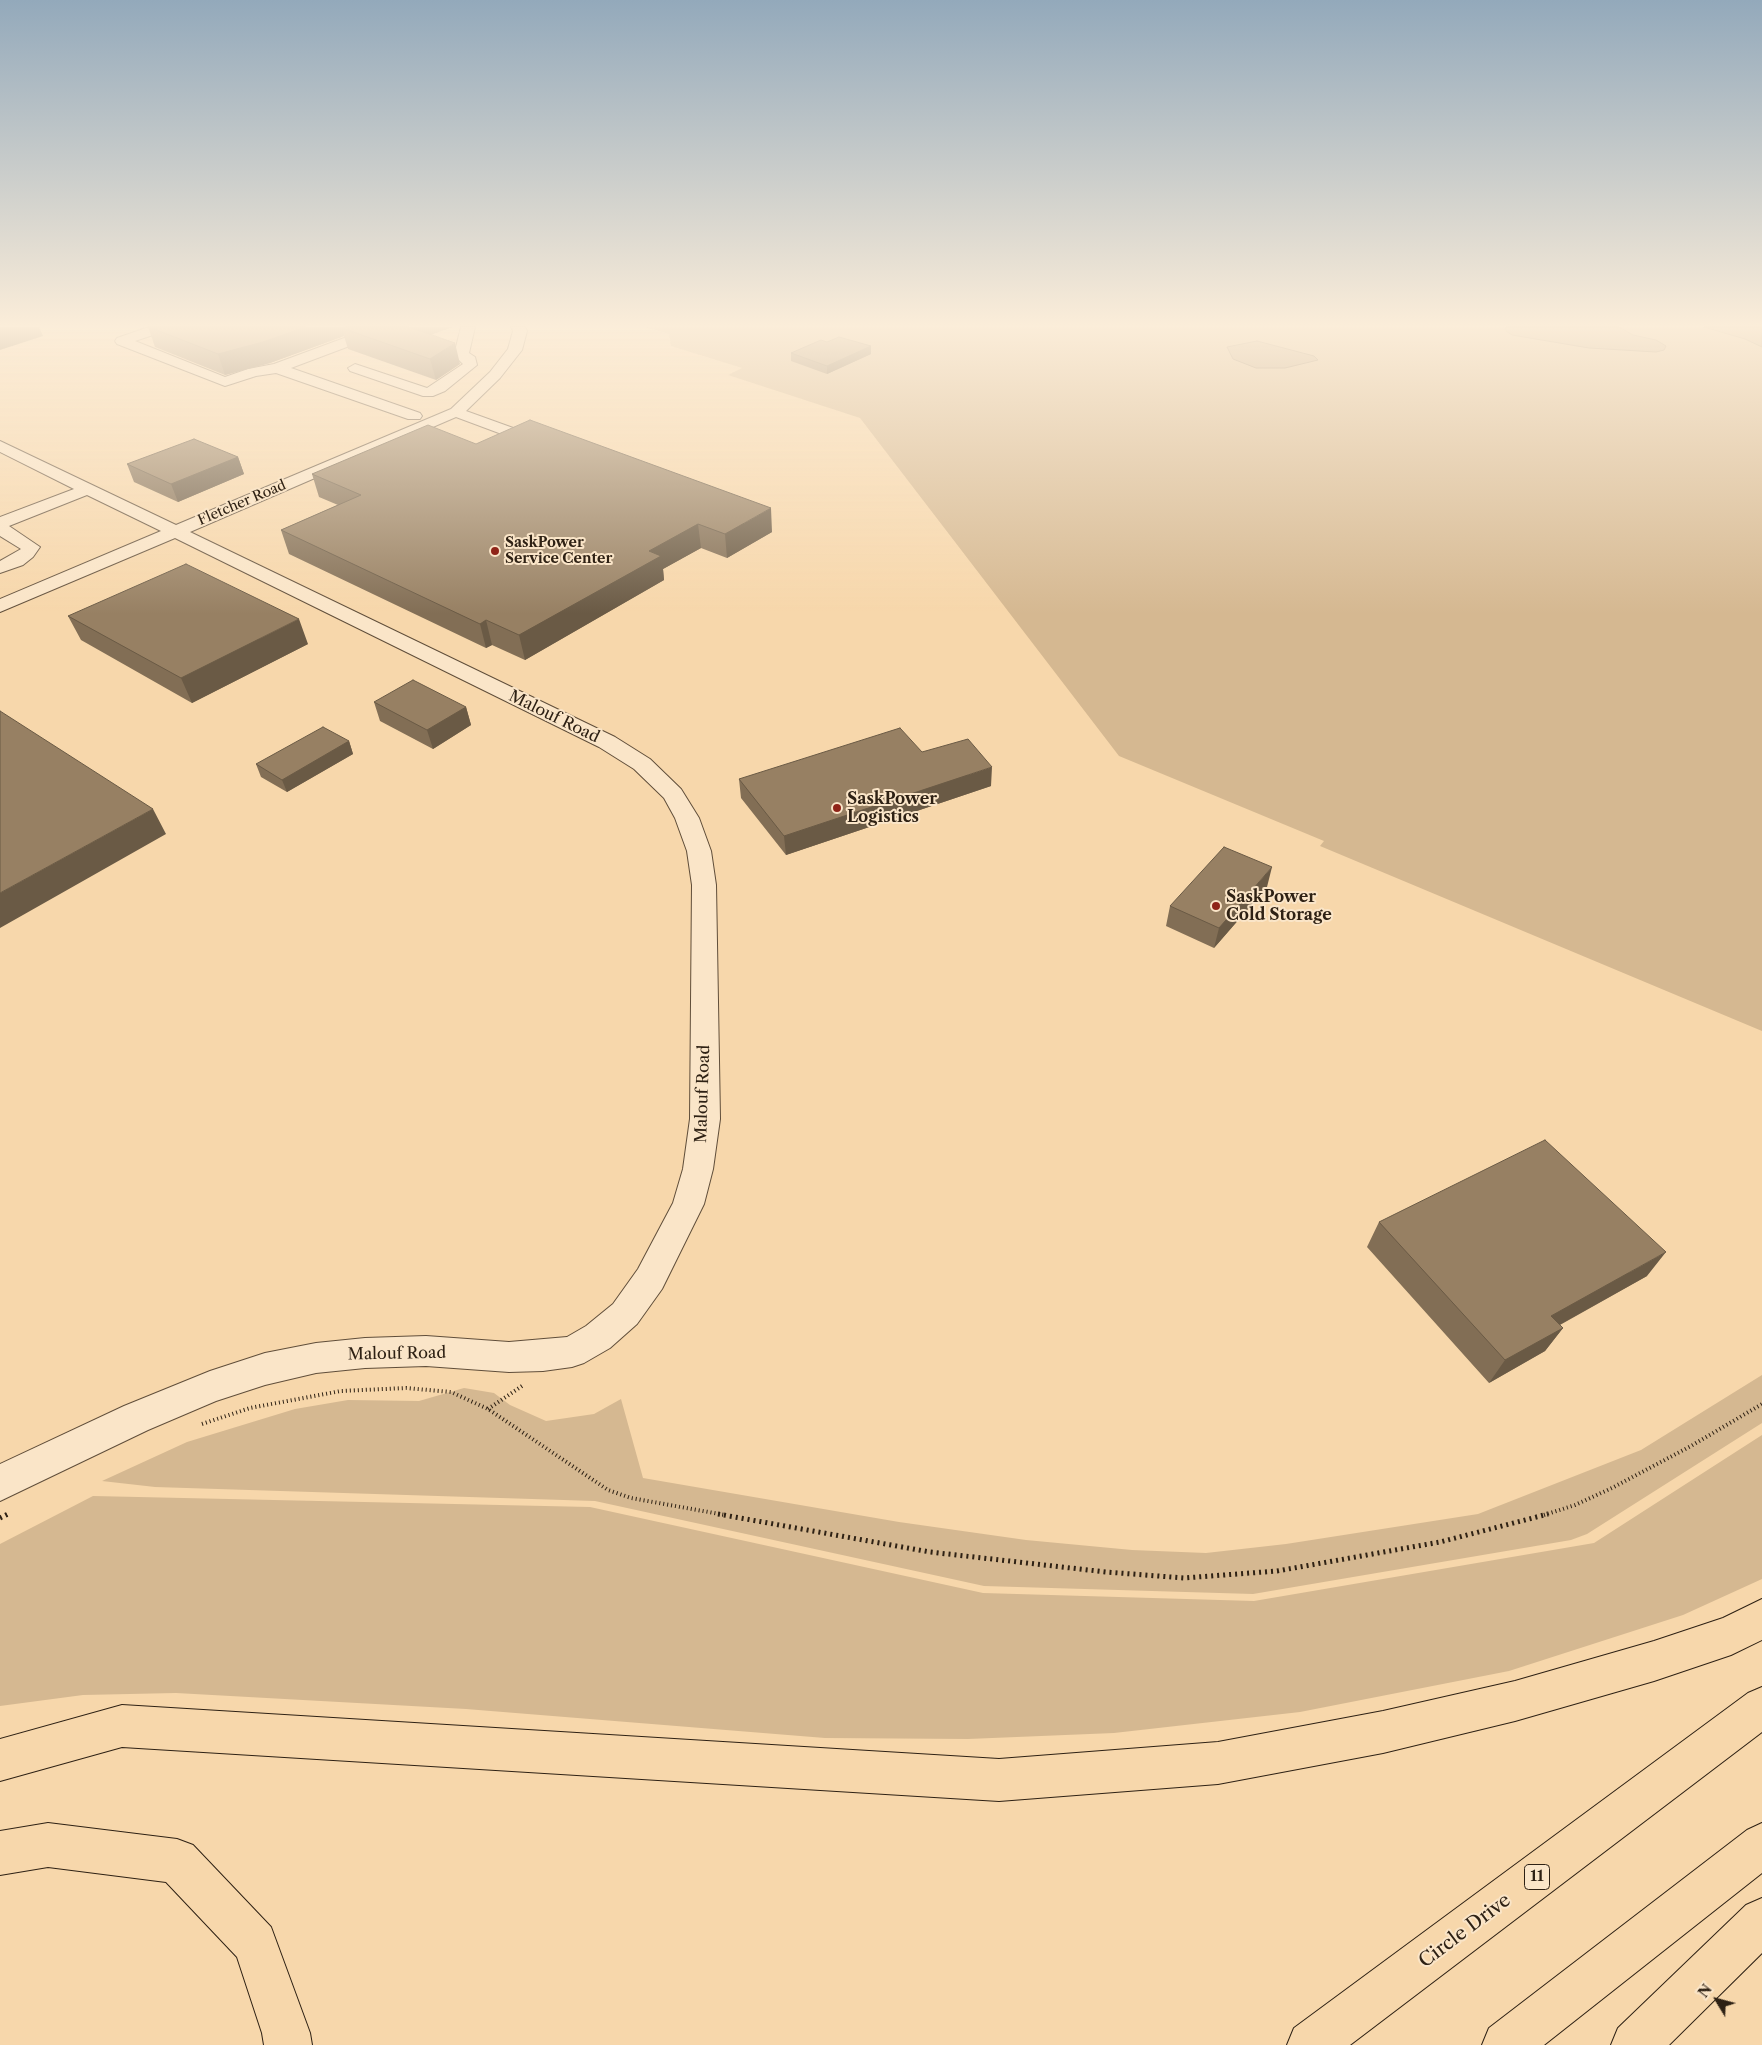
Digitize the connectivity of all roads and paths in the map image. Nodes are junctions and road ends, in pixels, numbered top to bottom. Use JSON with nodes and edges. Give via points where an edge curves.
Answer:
{"nodes":[{"id":1,"x":400,"y":422,"type":"edge"},
{"id":2,"x":430,"y":422,"type":"edge"},
{"id":3,"x":484,"y":422,"type":"edge"},
{"id":4,"x":521,"y":436,"type":"edge"},
{"id":5,"x":0,"y":446,"type":"edge"},
{"id":6,"x":88,"y":489,"type":"junction"},
{"id":7,"x":0,"y":523,"type":"edge"},
{"id":8,"x":0,"y":528,"type":"edge"},
{"id":9,"x":168,"y":529,"type":"junction"},
{"id":10,"x":0,"y":567,"type":"edge"},
{"id":11,"x":0,"y":591,"type":"edge"},
{"id":12,"x":0,"y":606,"type":"edge"},
{"id":13,"x":1762,"y":1404,"type":"edge"},
{"id":14,"x":192,"y":1427,"type":"dead end"},
{"id":15,"x":0,"y":1483,"type":"edge"},
{"id":16,"x":17,"y":1510,"type":"dead end"},
{"id":17,"x":0,"y":1518,"type":"edge"},
{"id":18,"x":1762,"y":1619,"type":"edge"},
{"id":19,"x":1762,"y":1707,"type":"edge"},
{"id":20,"x":0,"y":1760,"type":"edge"},
{"id":21,"x":1762,"y":1845,"type":"edge"},
{"id":22,"x":0,"y":1853,"type":"edge"},
{"id":23,"x":1762,"y":1922,"type":"edge"},
{"id":24,"x":288,"y":2045,"type":"edge"},
{"id":25,"x":1311,"y":2045,"type":"edge"},
{"id":26,"x":1506,"y":2045,"type":"edge"},
{"id":27,"x":1635,"y":2045,"type":"edge"}],
"edges":[{"from":1,"to":9,"type":"street","name":"Fletcher Road"},
{"from":2,"to":9,"type":"street","name":"Fletcher Road"},
{"from":3,"to":4,"type":"street"},
{"from":5,"to":6,"type":"street","name":"Malouf Road"},
{"from":6,"to":7,"type":"street"},
{"from":6,"to":9,"type":"street","name":"Malouf Road"},
{"from":8,"to":10,"type":"street","via":[[32,547],[16,561]]},
{"from":9,"to":11,"type":"street","name":"Fletcher Road"},
{"from":9,"to":12,"type":"street","name":"Fletcher Road"},
{"from":9,"to":15,"type":"street","name":"Malouf Road","via":[[607,742],[642,764],[673,794],[687,818],[699,851],[704,885],[705,1119],[698,1170],[688,1204],[650,1279],[625,1314],[598,1337],[572,1352],[509,1357],[426,1351],[365,1353],[316,1358],[265,1369],[210,1387],[136,1418]]},
{"from":13,"to":14,"type":"path","via":[[1612,1488],[1536,1518],[1440,1542],[1277,1571],[1184,1578],[930,1552],[631,1498],[608,1490],[488,1410],[451,1392],[406,1388],[342,1390],[250,1408]]},
{"from":16,"to":17,"type":"path"},
{"from":18,"to":20,"type":"highway","via":[[1731,1635],[1644,1664],[1515,1701],[1383,1732],[1218,1763],[1008,1780],[122,1726]]},
{"from":19,"to":25,"type":"highway","name":"Circle Drive","number":"11"},
{"from":21,"to":26,"type":"highway"},
{"from":22,"to":24,"type":"highway","via":[[48,1845],[177,1861],[255,1943]]},
{"from":23,"to":27,"type":"highway"}]}
